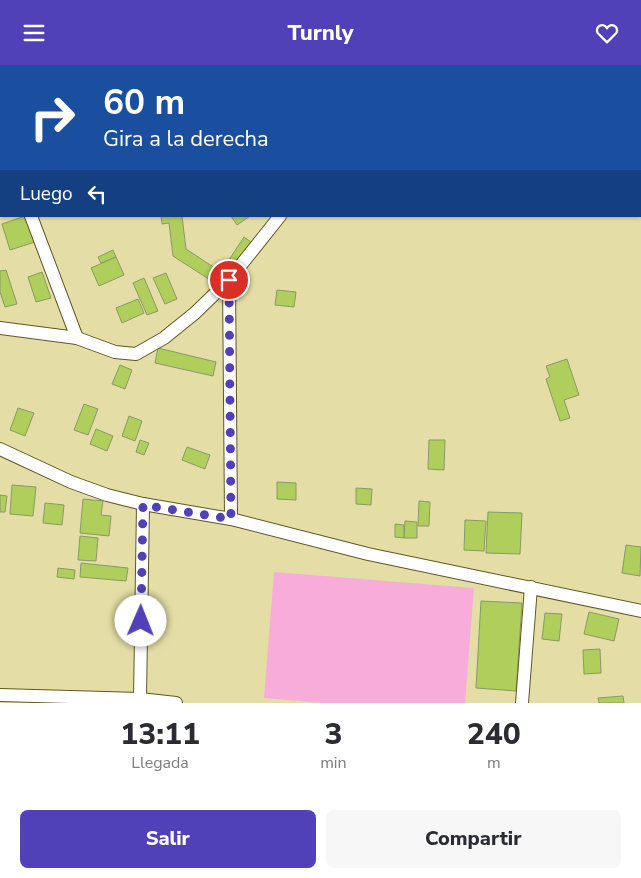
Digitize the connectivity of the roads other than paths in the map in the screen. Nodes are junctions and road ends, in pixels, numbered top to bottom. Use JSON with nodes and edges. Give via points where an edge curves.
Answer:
{"nodes":[{"id":1,"x":31,"y":217,"type":"edge"},
{"id":2,"x":279,"y":217,"type":"edge"},
{"id":3,"x":229,"y":280,"type":"junction"},
{"id":4,"x":0,"y":328,"type":"edge"},
{"id":5,"x":77,"y":338,"type":"junction"},
{"id":6,"x":0,"y":449,"type":"edge"},
{"id":7,"x":143,"y":505,"type":"junction"},
{"id":8,"x":231,"y":519,"type":"junction"},
{"id":9,"x":531,"y":587,"type":"junction"},
{"id":10,"x":641,"y":611,"type":"edge"},
{"id":11,"x":0,"y":695,"type":"edge"},
{"id":12,"x":140,"y":699,"type":"junction"},
{"id":13,"x":176,"y":703,"type":"edge"},
{"id":14,"x":522,"y":703,"type":"edge"}],
"edges":[{"from":1,"to":5,"type":"street"},
{"from":2,"to":3,"type":"street"},
{"from":3,"to":5,"type":"street","via":[[164,338],[136,354],[115,352]]},
{"from":3,"to":8,"type":"street"},
{"from":4,"to":5,"type":"street"},
{"from":6,"to":7,"type":"street","via":[[106,495]]},
{"from":7,"to":8,"type":"street"},
{"from":7,"to":12,"type":"street"},
{"from":8,"to":9,"type":"street","via":[[368,554]]},
{"from":9,"to":10,"type":"street"},
{"from":9,"to":14,"type":"street"},
{"from":11,"to":12,"type":"street"},
{"from":12,"to":13,"type":"street"}]}
